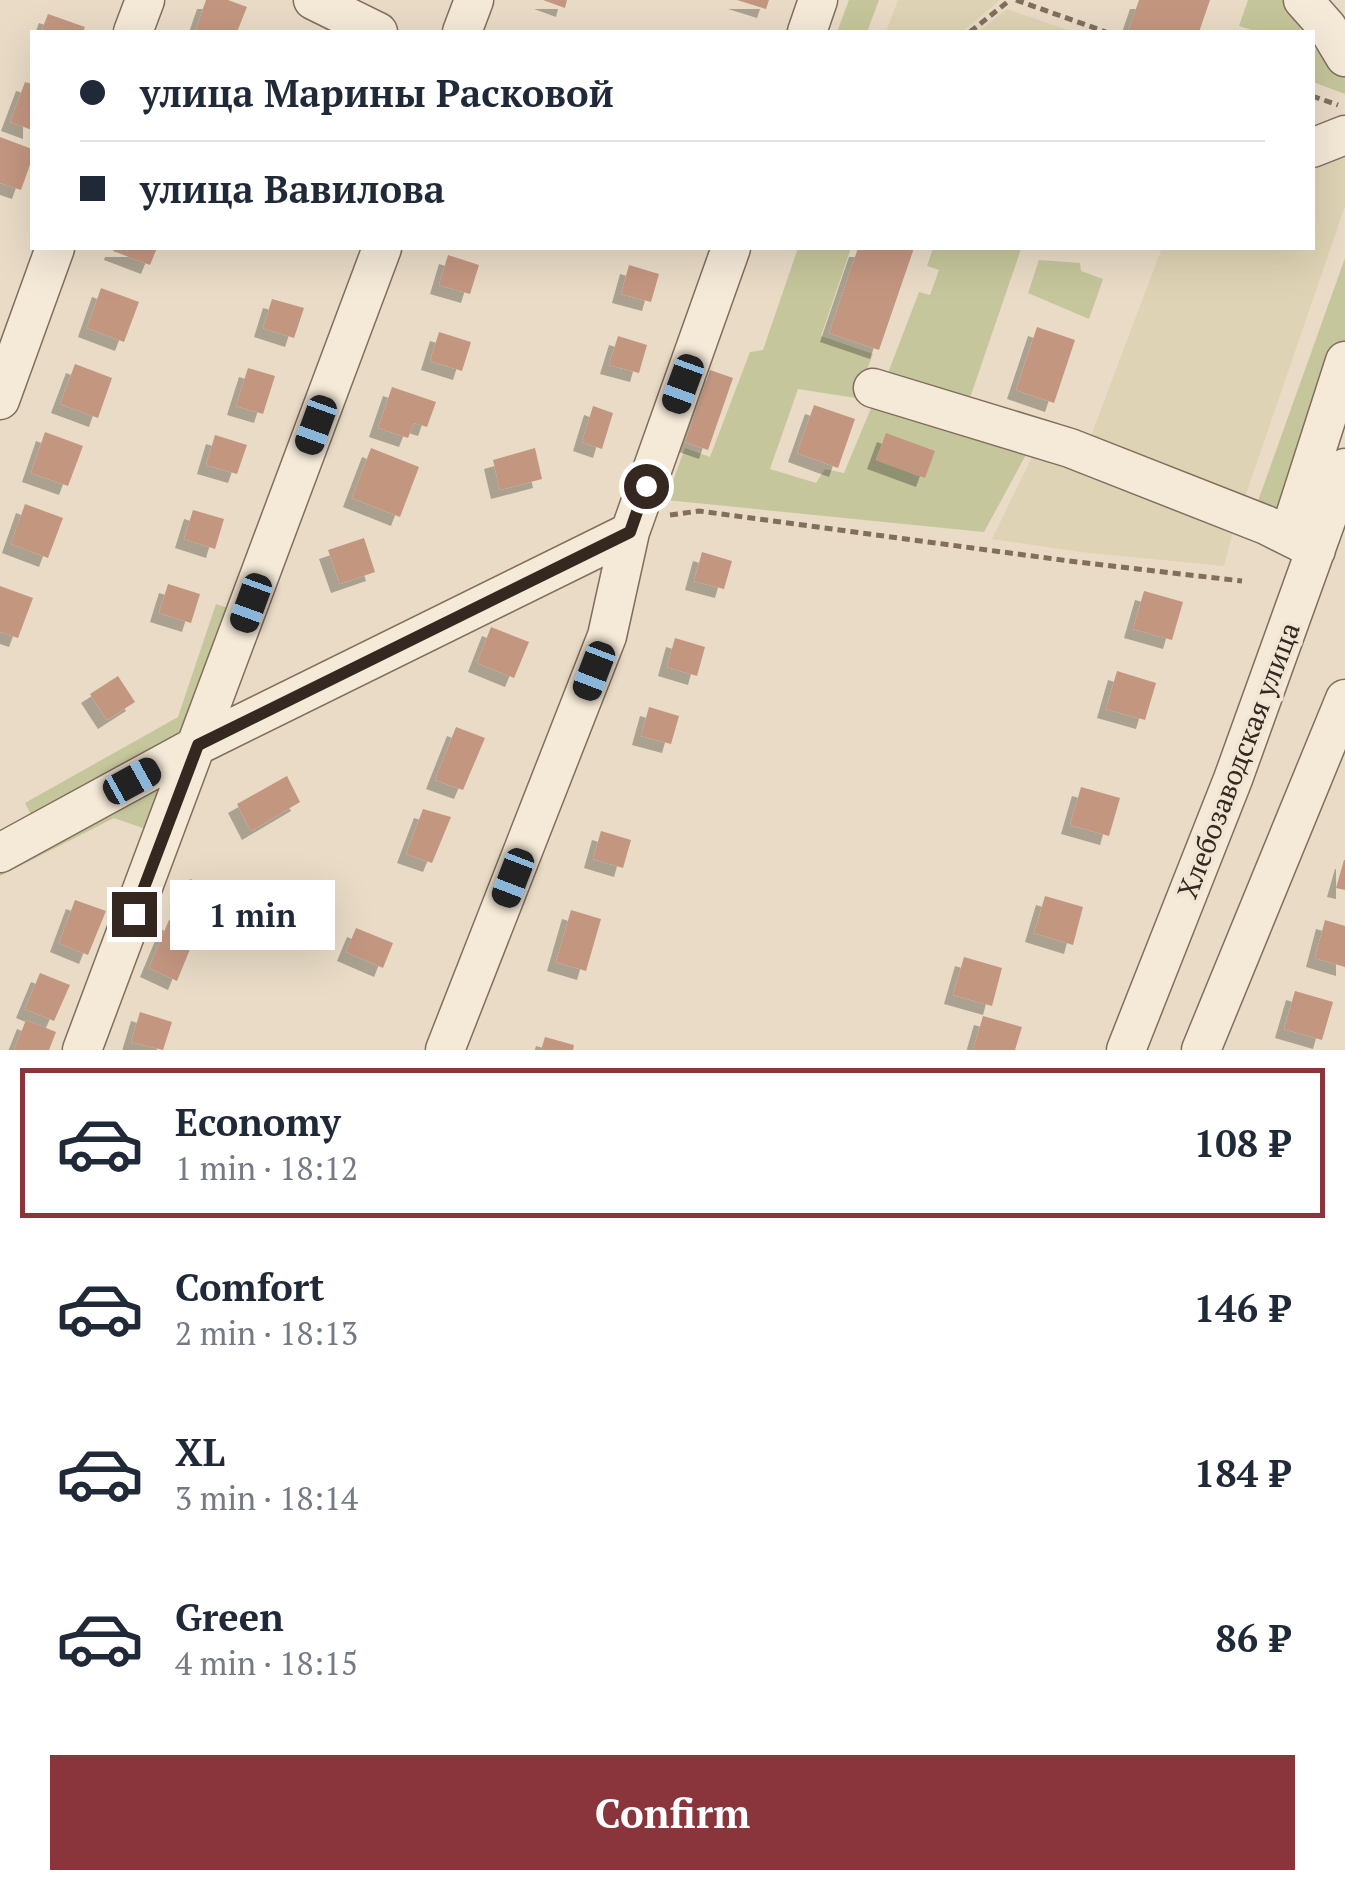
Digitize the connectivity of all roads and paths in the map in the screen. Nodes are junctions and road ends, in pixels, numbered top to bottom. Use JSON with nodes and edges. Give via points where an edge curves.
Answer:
{"nodes":[{"id":1,"x":145,"y":0,"type":"edge"},
{"id":2,"x":313,"y":0,"type":"edge"},
{"id":3,"x":474,"y":0,"type":"edge"},
{"id":4,"x":818,"y":0,"type":"edge"},
{"id":5,"x":1013,"y":0,"type":"edge"},
{"id":6,"x":1311,"y":17,"type":"edge"},
{"id":7,"x":135,"y":30,"type":"edge"},
{"id":8,"x":374,"y":30,"type":"edge"},
{"id":9,"x":463,"y":30,"type":"edge"},
{"id":10,"x":807,"y":30,"type":"edge"},
{"id":11,"x":973,"y":30,"type":"edge"},
{"id":12,"x":1100,"y":30,"type":"edge"},
{"id":13,"x":1345,"y":57,"type":"edge"},
{"id":14,"x":1315,"y":97,"type":"edge"},
{"id":15,"x":1345,"y":107,"type":"edge"},
{"id":16,"x":1345,"y":135,"type":"edge"},
{"id":17,"x":1315,"y":147,"type":"edge"},
{"id":18,"x":55,"y":250,"type":"edge"},
{"id":19,"x":381,"y":250,"type":"edge"},
{"id":20,"x":730,"y":250,"type":"edge"},
{"id":21,"x":1345,"y":362,"type":"edge"},
{"id":22,"x":873,"y":388,"type":"dead end"},
{"id":23,"x":0,"y":400,"type":"edge"},
{"id":24,"x":1345,"y":468,"type":"edge"},
{"id":25,"x":632,"y":526,"type":"junction"},
{"id":26,"x":1302,"y":543,"type":"junction"},
{"id":27,"x":1242,"y":581,"type":"dead end"},
{"id":28,"x":1345,"y":698,"type":"edge"},
{"id":29,"x":198,"y":745,"type":"junction"},
{"id":30,"x":0,"y":853,"type":"edge"},
{"id":31,"x":82,"y":1050,"type":"edge"},
{"id":32,"x":445,"y":1050,"type":"edge"},
{"id":33,"x":1126,"y":1050,"type":"edge"},
{"id":34,"x":1201,"y":1050,"type":"edge"}],
"edges":[{"from":1,"to":7,"type":"street"},
{"from":2,"to":8,"type":"street"},
{"from":3,"to":9,"type":"street"},
{"from":4,"to":10,"type":"street"},
{"from":5,"to":11,"type":"path"},
{"from":5,"to":12,"type":"path"},
{"from":6,"to":13,"type":"street"},
{"from":14,"to":15,"type":"path"},
{"from":16,"to":17,"type":"street"},
{"from":18,"to":23,"type":"street"},
{"from":19,"to":29,"type":"street"},
{"from":20,"to":25,"type":"street"},
{"from":21,"to":26,"type":"street"},
{"from":22,"to":26,"type":"street","via":[[1070,448]]},
{"from":24,"to":26,"type":"street","name":"Хлебозаводская улица"},
{"from":25,"to":27,"type":"path","via":[[699,511]]},
{"from":25,"to":29,"type":"street"},
{"from":25,"to":32,"type":"street","via":[[607,636]]},
{"from":26,"to":33,"type":"street","name":"Хлебозаводская улица","via":[[1233,779]]},
{"from":28,"to":34,"type":"street"},
{"from":29,"to":30,"type":"street"},
{"from":29,"to":31,"type":"street"}]}
